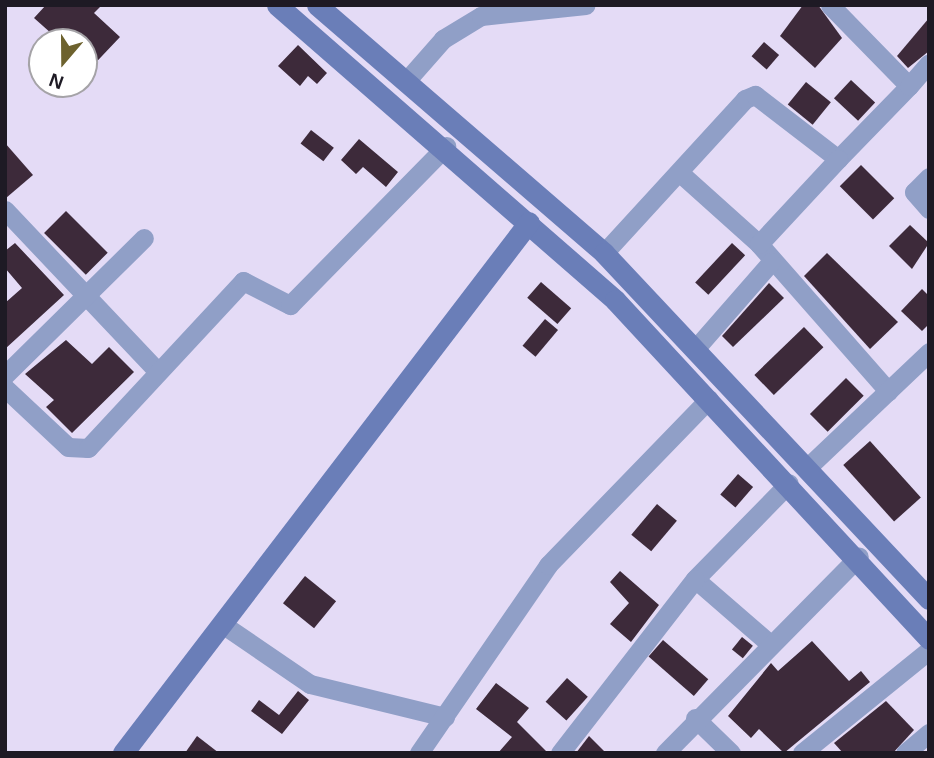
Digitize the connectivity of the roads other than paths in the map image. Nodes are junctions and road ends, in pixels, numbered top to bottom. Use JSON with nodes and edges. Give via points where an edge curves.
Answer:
{"nodes":[{"id":1,"x":277,"y":5,"type":"edge"},
{"id":2,"x":317,"y":5,"type":"edge"},
{"id":3,"x":585,"y":5,"type":"edge"},
{"id":4,"x":830,"y":5,"type":"edge"},
{"id":5,"x":929,"y":63,"type":"edge"},
{"id":6,"x":407,"y":80,"type":"junction"},
{"id":7,"x":909,"y":86,"type":"junction"},
{"id":8,"x":446,"y":146,"type":"junction"},
{"id":9,"x":838,"y":159,"type":"junction"},
{"id":10,"x":680,"y":173,"type":"junction"},
{"id":11,"x":929,"y":177,"type":"edge"},
{"id":12,"x":929,"y":209,"type":"edge"},
{"id":13,"x":7,"y":216,"type":"edge"},
{"id":14,"x":529,"y":222,"type":"junction"},
{"id":15,"x":144,"y":239,"type":"dead end"},
{"id":16,"x":759,"y":244,"type":"junction"},
{"id":17,"x":604,"y":253,"type":"junction"},
{"id":18,"x":771,"y":262,"type":"junction"},
{"id":19,"x":84,"y":299,"type":"junction"},
{"id":20,"x":696,"y":348,"type":"junction"},
{"id":21,"x":929,"y":352,"type":"edge"},
{"id":22,"x":157,"y":371,"type":"junction"},
{"id":23,"x":5,"y":375,"type":"edge"},
{"id":24,"x":5,"y":388,"type":"edge"},
{"id":25,"x":888,"y":391,"type":"junction"},
{"id":26,"x":709,"y":399,"type":"junction"},
{"id":27,"x":810,"y":465,"type":"junction"},
{"id":28,"x":789,"y":484,"type":"junction"},
{"id":29,"x":859,"y":556,"type":"junction"},
{"id":30,"x":695,"y":579,"type":"junction"},
{"id":31,"x":929,"y":599,"type":"edge"},
{"id":32,"x":225,"y":626,"type":"junction"},
{"id":33,"x":929,"y":639,"type":"edge"},
{"id":34,"x":770,"y":644,"type":"junction"},
{"id":35,"x":929,"y":650,"type":"edge"},
{"id":36,"x":445,"y":717,"type":"junction"},
{"id":37,"x":695,"y":718,"type":"junction"},
{"id":38,"x":929,"y":733,"type":"edge"},
{"id":39,"x":123,"y":753,"type":"edge"},
{"id":40,"x":419,"y":753,"type":"edge"},
{"id":41,"x":559,"y":753,"type":"edge"},
{"id":42,"x":665,"y":753,"type":"edge"},
{"id":43,"x":732,"y":753,"type":"edge"},
{"id":44,"x":802,"y":753,"type":"edge"},
{"id":45,"x":905,"y":753,"type":"edge"}],
"edges":[{"from":1,"to":8,"type":"main road"},
{"from":2,"to":6,"type":"main road"},
{"from":3,"to":6,"type":"street","via":[[472,20],[443,39]]},
{"from":4,"to":7,"type":"street"},
{"from":5,"to":7,"type":"street"},
{"from":6,"to":17,"type":"main road"},
{"from":7,"to":9,"type":"street"},
{"from":8,"to":14,"type":"main road"},
{"from":8,"to":22,"type":"street","via":[[290,305],[243,281]]},
{"from":9,"to":10,"type":"street","via":[[755,95],[745,99]]},
{"from":9,"to":16,"type":"street"},
{"from":10,"to":16,"type":"street"},
{"from":10,"to":17,"type":"street"},
{"from":11,"to":12,"type":"street","via":[[914,192]]},
{"from":13,"to":19,"type":"street"},
{"from":14,"to":26,"type":"main road"},
{"from":14,"to":32,"type":"main road"},
{"from":15,"to":19,"type":"street"},
{"from":16,"to":18,"type":"street"},
{"from":17,"to":20,"type":"main road"},
{"from":18,"to":20,"type":"street"},
{"from":18,"to":25,"type":"street"},
{"from":19,"to":22,"type":"street"},
{"from":19,"to":23,"type":"street"},
{"from":20,"to":27,"type":"main road"},
{"from":21,"to":25,"type":"street"},
{"from":22,"to":24,"type":"street","via":[[88,448],[68,447]]},
{"from":25,"to":27,"type":"street"},
{"from":26,"to":28,"type":"main road"},
{"from":26,"to":36,"type":"street","via":[[548,565]]},
{"from":27,"to":31,"type":"main road"},
{"from":28,"to":29,"type":"main road"},
{"from":28,"to":30,"type":"street"},
{"from":29,"to":33,"type":"main road"},
{"from":29,"to":34,"type":"street"},
{"from":30,"to":34,"type":"street"},
{"from":30,"to":41,"type":"street"},
{"from":32,"to":36,"type":"street","via":[[310,684]]},
{"from":32,"to":39,"type":"main road"},
{"from":34,"to":37,"type":"street"},
{"from":35,"to":44,"type":"street"},
{"from":36,"to":40,"type":"street"},
{"from":37,"to":42,"type":"street"},
{"from":37,"to":43,"type":"street"},
{"from":38,"to":45,"type":"street"}]}
